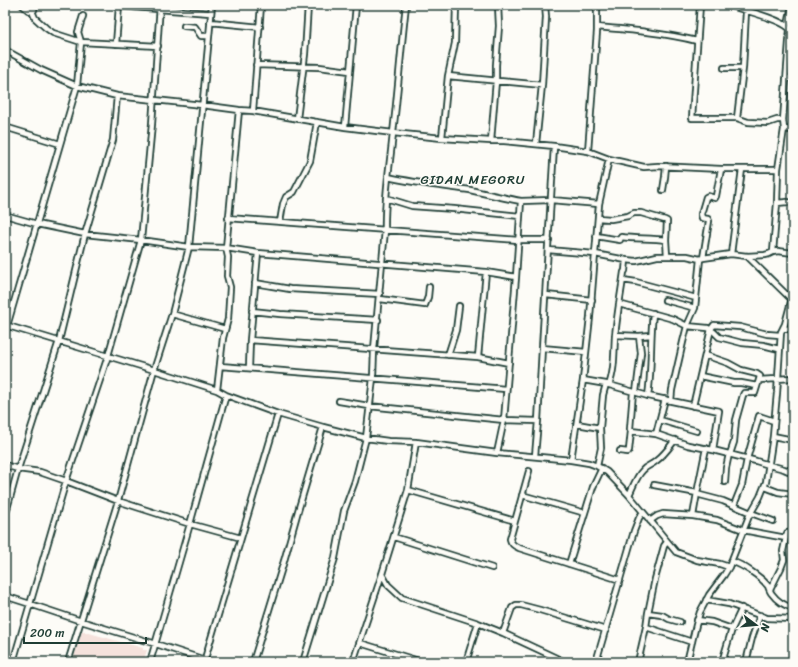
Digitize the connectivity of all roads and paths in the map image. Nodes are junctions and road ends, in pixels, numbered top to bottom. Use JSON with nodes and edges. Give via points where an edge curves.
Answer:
{"nodes":[{"id":1,"x":22,"y":5,"type":"edge"},
{"id":2,"x":35,"y":5,"type":"edge"},
{"id":3,"x":118,"y":5,"type":"edge"},
{"id":4,"x":212,"y":5,"type":"edge"},
{"id":5,"x":261,"y":5,"type":"edge"},
{"id":6,"x":308,"y":5,"type":"edge"},
{"id":7,"x":356,"y":5,"type":"edge"},
{"id":8,"x":406,"y":5,"type":"edge"},
{"id":9,"x":456,"y":5,"type":"edge"},
{"id":10,"x":498,"y":5,"type":"edge"},
{"id":11,"x":544,"y":5,"type":"edge"},
{"id":12,"x":597,"y":5,"type":"edge"},
{"id":13,"x":700,"y":5,"type":"edge"},
{"id":14,"x":727,"y":5,"type":"edge"},
{"id":15,"x":792,"y":5,"type":"edge"},
{"id":16,"x":160,"y":7,"type":"edge"},
{"id":17,"x":32,"y":11,"type":"junction"},
{"id":18,"x":746,"y":11,"type":"junction"},
{"id":19,"x":210,"y":13,"type":"junction"},
{"id":20,"x":792,"y":14,"type":"edge"},
{"id":21,"x":83,"y":16,"type":"dead end"},
{"id":22,"x":210,"y":22,"type":"junction"},
{"id":23,"x":184,"y":26,"type":"dead end"},
{"id":24,"x":788,"y":26,"type":"junction"},
{"id":25,"x":260,"y":27,"type":"junction"},
{"id":26,"x":597,"y":27,"type":"junction"},
{"id":27,"x":209,"y":36,"type":"junction"},
{"id":28,"x":697,"y":41,"type":"junction"},
{"id":29,"x":81,"y":42,"type":"junction"},
{"id":30,"x":116,"y":44,"type":"junction"},
{"id":31,"x":158,"y":46,"type":"junction"},
{"id":32,"x":5,"y":50,"type":"edge"},
{"id":33,"x":256,"y":65,"type":"junction"},
{"id":34,"x":303,"y":66,"type":"junction"},
{"id":35,"x":724,"y":68,"type":"dead end"},
{"id":36,"x":743,"y":68,"type":"junction"},
{"id":37,"x":350,"y":71,"type":"junction"},
{"id":38,"x":448,"y":76,"type":"junction"},
{"id":39,"x":793,"y":78,"type":"edge"},
{"id":40,"x":786,"y":80,"type":"junction"},
{"id":41,"x":496,"y":81,"type":"junction"},
{"id":42,"x":542,"y":85,"type":"junction"},
{"id":43,"x":77,"y":86,"type":"junction"},
{"id":44,"x":117,"y":96,"type":"junction"},
{"id":45,"x":154,"y":100,"type":"junction"},
{"id":46,"x":202,"y":105,"type":"junction"},
{"id":47,"x":239,"y":110,"type":"junction"},
{"id":48,"x":253,"y":111,"type":"junction"},
{"id":49,"x":737,"y":118,"type":"junction"},
{"id":50,"x":297,"y":119,"type":"junction"},
{"id":51,"x":784,"y":120,"type":"junction"},
{"id":52,"x":317,"y":122,"type":"junction"},
{"id":53,"x":5,"y":127,"type":"edge"},
{"id":54,"x":346,"y":127,"type":"junction"},
{"id":55,"x":784,"y":128,"type":"junction"},
{"id":56,"x":793,"y":130,"type":"edge"},
{"id":57,"x":393,"y":133,"type":"junction"},
{"id":58,"x":442,"y":138,"type":"junction"},
{"id":59,"x":491,"y":141,"type":"junction"},
{"id":60,"x":60,"y":144,"type":"junction"},
{"id":61,"x":536,"y":144,"type":"junction"},
{"id":62,"x":554,"y":146,"type":"junction"},
{"id":63,"x":588,"y":151,"type":"junction"},
{"id":64,"x":609,"y":159,"type":"junction"},
{"id":65,"x":666,"y":166,"type":"junction"},
{"id":66,"x":721,"y":169,"type":"junction"},
{"id":67,"x":742,"y":169,"type":"junction"},
{"id":68,"x":778,"y":169,"type":"junction"},
{"id":69,"x":388,"y":177,"type":"junction"},
{"id":70,"x":662,"y":190,"type":"dead end"},
{"id":71,"x":386,"y":198,"type":"junction"},
{"id":72,"x":551,"y":200,"type":"junction"},
{"id":73,"x":521,"y":201,"type":"junction"},
{"id":74,"x":777,"y":203,"type":"junction"},
{"id":75,"x":793,"y":203,"type":"edge"},
{"id":76,"x":599,"y":204,"type":"junction"},
{"id":77,"x":5,"y":215,"type":"edge"},
{"id":78,"x":520,"y":216,"type":"junction"},
{"id":79,"x":228,"y":218,"type":"junction"},
{"id":80,"x":598,"y":218,"type":"junction"},
{"id":81,"x":280,"y":222,"type":"junction"},
{"id":82,"x":37,"y":224,"type":"junction"},
{"id":83,"x":385,"y":230,"type":"junction"},
{"id":84,"x":85,"y":234,"type":"junction"},
{"id":85,"x":596,"y":236,"type":"junction"},
{"id":86,"x":141,"y":240,"type":"junction"},
{"id":87,"x":518,"y":240,"type":"junction"},
{"id":88,"x":548,"y":240,"type":"junction"},
{"id":89,"x":666,"y":240,"type":"junction"},
{"id":90,"x":189,"y":246,"type":"junction"},
{"id":91,"x":226,"y":248,"type":"junction"},
{"id":92,"x":548,"y":250,"type":"junction"},
{"id":93,"x":773,"y":252,"type":"junction"},
{"id":94,"x":258,"y":253,"type":"junction"},
{"id":95,"x":793,"y":253,"type":"edge"},
{"id":96,"x":595,"y":254,"type":"junction"},
{"id":97,"x":731,"y":254,"type":"junction"},
{"id":98,"x":667,"y":256,"type":"junction"},
{"id":99,"x":747,"y":256,"type":"junction"},
{"id":100,"x":701,"y":258,"type":"junction"},
{"id":101,"x":626,"y":260,"type":"junction"},
{"id":102,"x":382,"y":264,"type":"junction"},
{"id":103,"x":486,"y":272,"type":"junction"},
{"id":104,"x":516,"y":276,"type":"junction"},
{"id":105,"x":622,"y":280,"type":"junction"},
{"id":106,"x":255,"y":283,"type":"junction"},
{"id":107,"x":430,"y":287,"type":"dead end"},
{"id":108,"x":546,"y":295,"type":"junction"},
{"id":109,"x":380,"y":296,"type":"junction"},
{"id":110,"x":696,"y":298,"type":"junction"},
{"id":111,"x":792,"y":299,"type":"edge"},
{"id":112,"x":592,"y":300,"type":"junction"},
{"id":113,"x":666,"y":300,"type":"dead end"},
{"id":114,"x":619,"y":304,"type":"junction"},
{"id":115,"x":459,"y":306,"type":"dead end"},
{"id":116,"x":695,"y":308,"type":"junction"},
{"id":117,"x":252,"y":311,"type":"junction"},
{"id":118,"x":653,"y":313,"type":"junction"},
{"id":119,"x":172,"y":314,"type":"junction"},
{"id":120,"x":378,"y":320,"type":"junction"},
{"id":121,"x":6,"y":325,"type":"edge"},
{"id":122,"x":687,"y":326,"type":"junction"},
{"id":123,"x":783,"y":328,"type":"junction"},
{"id":124,"x":225,"y":329,"type":"junction"},
{"id":125,"x":711,"y":330,"type":"junction"},
{"id":126,"x":793,"y":330,"type":"edge"},
{"id":127,"x":5,"y":333,"type":"edge"},
{"id":128,"x":651,"y":335,"type":"junction"},
{"id":129,"x":780,"y":335,"type":"junction"},
{"id":130,"x":615,"y":336,"type":"junction"},
{"id":131,"x":639,"y":336,"type":"junction"},
{"id":132,"x":250,"y":340,"type":"junction"},
{"id":133,"x":59,"y":341,"type":"junction"},
{"id":134,"x":542,"y":348,"type":"junction"},
{"id":135,"x":374,"y":349,"type":"junction"},
{"id":136,"x":779,"y":349,"type":"junction"},
{"id":137,"x":586,"y":352,"type":"junction"},
{"id":138,"x":705,"y":355,"type":"junction"},
{"id":139,"x":108,"y":356,"type":"junction"},
{"id":140,"x":448,"y":356,"type":"junction"},
{"id":141,"x":478,"y":357,"type":"junction"},
{"id":142,"x":509,"y":363,"type":"junction"},
{"id":143,"x":220,"y":366,"type":"junction"},
{"id":144,"x":248,"y":368,"type":"junction"},
{"id":145,"x":154,"y":370,"type":"junction"},
{"id":146,"x":700,"y":376,"type":"junction"},
{"id":147,"x":373,"y":378,"type":"junction"},
{"id":148,"x":793,"y":378,"type":"edge"},
{"id":149,"x":583,"y":380,"type":"junction"},
{"id":150,"x":760,"y":380,"type":"junction"},
{"id":151,"x":777,"y":380,"type":"junction"},
{"id":152,"x":607,"y":385,"type":"junction"},
{"id":153,"x":757,"y":386,"type":"junction"},
{"id":154,"x":506,"y":389,"type":"junction"},
{"id":155,"x":217,"y":390,"type":"junction"},
{"id":156,"x":634,"y":392,"type":"junction"},
{"id":157,"x":226,"y":395,"type":"junction"},
{"id":158,"x":648,"y":396,"type":"junction"},
{"id":159,"x":665,"y":399,"type":"junction"},
{"id":160,"x":339,"y":401,"type":"dead end"},
{"id":161,"x":671,"y":401,"type":"junction"},
{"id":162,"x":369,"y":406,"type":"junction"},
{"id":163,"x":693,"y":406,"type":"junction"},
{"id":164,"x":278,"y":414,"type":"junction"},
{"id":165,"x":504,"y":420,"type":"junction"},
{"id":166,"x":660,"y":420,"type":"junction"},
{"id":167,"x":538,"y":421,"type":"junction"},
{"id":168,"x":774,"y":421,"type":"junction"},
{"id":169,"x":576,"y":424,"type":"junction"},
{"id":170,"x":323,"y":427,"type":"junction"},
{"id":171,"x":600,"y":428,"type":"junction"},
{"id":172,"x":631,"y":431,"type":"junction"},
{"id":173,"x":697,"y":431,"type":"dead end"},
{"id":174,"x":656,"y":434,"type":"junction"},
{"id":175,"x":773,"y":436,"type":"junction"},
{"id":176,"x":366,"y":438,"type":"junction"},
{"id":177,"x":675,"y":440,"type":"junction"},
{"id":178,"x":793,"y":440,"type":"edge"},
{"id":179,"x":416,"y":442,"type":"junction"},
{"id":180,"x":706,"y":448,"type":"junction"},
{"id":181,"x":713,"y":450,"type":"junction"},
{"id":182,"x":620,"y":451,"type":"dead end"},
{"id":183,"x":497,"y":453,"type":"junction"},
{"id":184,"x":730,"y":454,"type":"junction"},
{"id":185,"x":535,"y":456,"type":"junction"},
{"id":186,"x":747,"y":459,"type":"junction"},
{"id":187,"x":571,"y":460,"type":"junction"},
{"id":188,"x":5,"y":465,"type":"edge"},
{"id":189,"x":769,"y":465,"type":"junction"},
{"id":190,"x":599,"y":467,"type":"junction"},
{"id":191,"x":18,"y":469,"type":"junction"},
{"id":192,"x":529,"y":470,"type":"dead end"},
{"id":193,"x":793,"y":473,"type":"edge"},
{"id":194,"x":66,"y":481,"type":"junction"},
{"id":195,"x":725,"y":482,"type":"dead end"},
{"id":196,"x":654,"y":486,"type":"dead end"},
{"id":197,"x":765,"y":487,"type":"junction"},
{"id":198,"x":408,"y":490,"type":"junction"},
{"id":199,"x":697,"y":493,"type":"junction"},
{"id":200,"x":793,"y":494,"type":"edge"},
{"id":201,"x":522,"y":495,"type":"junction"},
{"id":202,"x":629,"y":495,"type":"junction"},
{"id":203,"x":118,"y":501,"type":"junction"},
{"id":204,"x":734,"y":505,"type":"junction"},
{"id":205,"x":643,"y":512,"type":"junction"},
{"id":206,"x":585,"y":513,"type":"junction"},
{"id":207,"x":751,"y":513,"type":"junction"},
{"id":208,"x":5,"y":516,"type":"edge"},
{"id":209,"x":693,"y":516,"type":"junction"},
{"id":210,"x":773,"y":520,"type":"dead end"},
{"id":211,"x":514,"y":521,"type":"junction"},
{"id":212,"x":650,"y":521,"type":"junction"},
{"id":213,"x":190,"y":524,"type":"junction"},
{"id":214,"x":743,"y":530,"type":"junction"},
{"id":215,"x":793,"y":532,"type":"edge"},
{"id":216,"x":394,"y":537,"type":"junction"},
{"id":217,"x":241,"y":538,"type":"junction"},
{"id":218,"x":786,"y":538,"type":"junction"},
{"id":219,"x":667,"y":542,"type":"junction"},
{"id":220,"x":731,"y":561,"type":"junction"},
{"id":221,"x":569,"y":564,"type":"junction"},
{"id":222,"x":729,"y":567,"type":"junction"},
{"id":223,"x":492,"y":568,"type":"dead end"},
{"id":224,"x":382,"y":574,"type":"junction"},
{"id":225,"x":620,"y":580,"type":"junction"},
{"id":226,"x":770,"y":590,"type":"junction"},
{"id":227,"x":5,"y":596,"type":"edge"},
{"id":228,"x":706,"y":600,"type":"junction"},
{"id":229,"x":30,"y":604,"type":"junction"},
{"id":230,"x":742,"y":608,"type":"junction"},
{"id":231,"x":793,"y":608,"type":"edge"},
{"id":232,"x":648,"y":613,"type":"junction"},
{"id":233,"x":760,"y":616,"type":"junction"},
{"id":234,"x":793,"y":619,"type":"edge"},
{"id":235,"x":697,"y":620,"type":"junction"},
{"id":236,"x":81,"y":621,"type":"junction"},
{"id":237,"x":680,"y":622,"type":"dead end"},
{"id":238,"x":478,"y":623,"type":"junction"},
{"id":239,"x":646,"y":627,"type":"junction"},
{"id":240,"x":732,"y":629,"type":"junction"},
{"id":241,"x":606,"y":630,"type":"junction"},
{"id":242,"x":503,"y":633,"type":"junction"},
{"id":243,"x":692,"y":642,"type":"junction"},
{"id":244,"x":360,"y":643,"type":"junction"},
{"id":245,"x":156,"y":644,"type":"junction"},
{"id":246,"x":793,"y":654,"type":"edge"},
{"id":247,"x":205,"y":661,"type":"edge"},
{"id":248,"x":13,"y":662,"type":"edge"},
{"id":249,"x":68,"y":662,"type":"edge"},
{"id":250,"x":150,"y":662,"type":"edge"},
{"id":251,"x":211,"y":662,"type":"edge"},
{"id":252,"x":253,"y":662,"type":"edge"},
{"id":253,"x":303,"y":662,"type":"edge"},
{"id":254,"x":353,"y":662,"type":"edge"},
{"id":255,"x":422,"y":662,"type":"edge"},
{"id":256,"x":466,"y":662,"type":"edge"},
{"id":257,"x":565,"y":662,"type":"edge"},
{"id":258,"x":596,"y":662,"type":"edge"},
{"id":259,"x":638,"y":662,"type":"edge"},
{"id":260,"x":687,"y":662,"type":"edge"},
{"id":261,"x":722,"y":662,"type":"edge"},
{"id":262,"x":746,"y":662,"type":"edge"},
{"id":263,"x":792,"y":662,"type":"edge"}],
"edges":[{"from":1,"to":17,"type":"street"},
{"from":2,"to":17,"type":"street"},
{"from":3,"to":16,"type":"street"},
{"from":3,"to":30,"type":"street"},
{"from":4,"to":19,"type":"street"},
{"from":5,"to":25,"type":"street"},
{"from":6,"to":34,"type":"street"},
{"from":7,"to":37,"type":"street"},
{"from":8,"to":57,"type":"street"},
{"from":9,"to":38,"type":"street","via":[[455,43]]},
{"from":10,"to":41,"type":"street"},
{"from":11,"to":42,"type":"street","via":[[546,17]]},
{"from":12,"to":26,"type":"street"},
{"from":13,"to":28,"type":"street"},
{"from":14,"to":18,"type":"street"},
{"from":15,"to":20,"type":"street"},
{"from":16,"to":19,"type":"street"},
{"from":16,"to":31,"type":"street"},
{"from":17,"to":29,"type":"street","via":[[35,18],[53,33]]},
{"from":18,"to":24,"type":"street"},
{"from":18,"to":36,"type":"street"},
{"from":19,"to":22,"type":"street"},
{"from":20,"to":24,"type":"street"},
{"from":21,"to":29,"type":"street","via":[[78,32]]},
{"from":22,"to":25,"type":"street"},
{"from":22,"to":27,"type":"street"},
{"from":23,"to":27,"type":"street","via":[[195,27],[201,36]]},
{"from":24,"to":40,"type":"street","via":[[790,29]]},
{"from":25,"to":33,"type":"street"},
{"from":26,"to":28,"type":"street","via":[[677,36]]},
{"from":26,"to":63,"type":"street"},
{"from":27,"to":46,"type":"street"},
{"from":28,"to":49,"type":"street","via":[[692,118]]},
{"from":29,"to":30,"type":"street"},
{"from":29,"to":43,"type":"street"},
{"from":30,"to":31,"type":"street"},
{"from":31,"to":45,"type":"street"},
{"from":32,"to":43,"type":"street"},
{"from":33,"to":34,"type":"street"},
{"from":33,"to":48,"type":"street"},
{"from":34,"to":37,"type":"street"},
{"from":34,"to":50,"type":"street"},
{"from":35,"to":36,"type":"street"},
{"from":36,"to":49,"type":"street"},
{"from":37,"to":54,"type":"street"},
{"from":38,"to":41,"type":"street"},
{"from":38,"to":58,"type":"street"},
{"from":39,"to":40,"type":"street"},
{"from":40,"to":51,"type":"street"},
{"from":41,"to":42,"type":"street"},
{"from":41,"to":59,"type":"street"},
{"from":42,"to":61,"type":"street"},
{"from":43,"to":44,"type":"street"},
{"from":43,"to":60,"type":"street"},
{"from":44,"to":45,"type":"street"},
{"from":44,"to":84,"type":"street","via":[[113,140]]},
{"from":45,"to":46,"type":"street"},
{"from":45,"to":86,"type":"street"},
{"from":46,"to":47,"type":"street"},
{"from":46,"to":90,"type":"street"},
{"from":47,"to":48,"type":"street"},
{"from":47,"to":79,"type":"street"},
{"from":48,"to":50,"type":"street"},
{"from":49,"to":51,"type":"street","via":[[748,122],[768,123]]},
{"from":50,"to":52,"type":"street"},
{"from":51,"to":55,"type":"street"},
{"from":52,"to":54,"type":"street"},
{"from":52,"to":81,"type":"street","via":[[310,161],[294,192],[286,197]]},
{"from":53,"to":60,"type":"street"},
{"from":54,"to":57,"type":"street"},
{"from":55,"to":56,"type":"street"},
{"from":55,"to":68,"type":"street"},
{"from":57,"to":58,"type":"street"},
{"from":57,"to":69,"type":"street"},
{"from":58,"to":59,"type":"street"},
{"from":59,"to":61,"type":"street"},
{"from":60,"to":82,"type":"street"},
{"from":61,"to":62,"type":"street"},
{"from":62,"to":63,"type":"street"},
{"from":62,"to":72,"type":"street"},
{"from":63,"to":64,"type":"street"},
{"from":64,"to":65,"type":"street","via":[[644,167]]},
{"from":64,"to":76,"type":"street"},
{"from":65,"to":66,"type":"street"},
{"from":65,"to":70,"type":"street"},
{"from":66,"to":67,"type":"street"},
{"from":66,"to":100,"type":"street","via":[[716,196],[706,197],[701,214],[702,218],[709,220]]},
{"from":67,"to":68,"type":"street"},
{"from":67,"to":97,"type":"street"},
{"from":68,"to":74,"type":"street"},
{"from":69,"to":71,"type":"street"},
{"from":69,"to":73,"type":"street"},
{"from":71,"to":78,"type":"street","via":[[412,206]]},
{"from":71,"to":83,"type":"street"},
{"from":72,"to":73,"type":"street"},
{"from":72,"to":76,"type":"street"},
{"from":72,"to":88,"type":"street"},
{"from":73,"to":78,"type":"street"},
{"from":74,"to":75,"type":"street"},
{"from":74,"to":93,"type":"street"},
{"from":76,"to":80,"type":"street"},
{"from":77,"to":82,"type":"street"},
{"from":78,"to":87,"type":"street"},
{"from":79,"to":81,"type":"street"},
{"from":79,"to":91,"type":"street"},
{"from":80,"to":85,"type":"street"},
{"from":80,"to":89,"type":"street","via":[[611,219],[634,213],[665,220]]},
{"from":81,"to":83,"type":"street"},
{"from":82,"to":84,"type":"street"},
{"from":82,"to":121,"type":"street"},
{"from":83,"to":87,"type":"street"},
{"from":83,"to":102,"type":"street"},
{"from":84,"to":86,"type":"street"},
{"from":84,"to":133,"type":"street"},
{"from":85,"to":89,"type":"street","via":[[620,240],[621,237]]},
{"from":85,"to":96,"type":"street"},
{"from":86,"to":90,"type":"street"},
{"from":86,"to":139,"type":"street"},
{"from":87,"to":88,"type":"street"},
{"from":87,"to":104,"type":"street"},
{"from":88,"to":92,"type":"street"},
{"from":89,"to":98,"type":"street"},
{"from":90,"to":91,"type":"street"},
{"from":90,"to":119,"type":"street"},
{"from":91,"to":94,"type":"street"},
{"from":91,"to":124,"type":"street","via":[[230,287]]},
{"from":92,"to":96,"type":"street"},
{"from":92,"to":108,"type":"street"},
{"from":93,"to":95,"type":"street"},
{"from":93,"to":99,"type":"street"},
{"from":94,"to":102,"type":"street"},
{"from":94,"to":106,"type":"street"},
{"from":96,"to":101,"type":"street"},
{"from":96,"to":112,"type":"street"},
{"from":97,"to":99,"type":"street"},
{"from":97,"to":100,"type":"street"},
{"from":98,"to":100,"type":"street"},
{"from":98,"to":101,"type":"street"},
{"from":99,"to":111,"type":"street"},
{"from":100,"to":110,"type":"street"},
{"from":101,"to":105,"type":"street"},
{"from":102,"to":103,"type":"street"},
{"from":102,"to":109,"type":"street"},
{"from":103,"to":104,"type":"street"},
{"from":103,"to":141,"type":"street"},
{"from":104,"to":142,"type":"street"},
{"from":105,"to":110,"type":"street"},
{"from":105,"to":114,"type":"street"},
{"from":106,"to":109,"type":"street","via":[[290,290]]},
{"from":106,"to":117,"type":"street"},
{"from":107,"to":109,"type":"street","via":[[425,305]]},
{"from":108,"to":112,"type":"street"},
{"from":108,"to":134,"type":"street"},
{"from":109,"to":120,"type":"street"},
{"from":110,"to":116,"type":"street"},
{"from":111,"to":123,"type":"street"},
{"from":112,"to":137,"type":"street"},
{"from":113,"to":116,"type":"street"},
{"from":114,"to":118,"type":"street"},
{"from":114,"to":130,"type":"street"},
{"from":115,"to":140,"type":"street","via":[[456,330]]},
{"from":116,"to":122,"type":"street"},
{"from":117,"to":120,"type":"street"},
{"from":117,"to":132,"type":"street"},
{"from":118,"to":122,"type":"street"},
{"from":118,"to":128,"type":"street"},
{"from":119,"to":124,"type":"street"},
{"from":119,"to":145,"type":"street"},
{"from":120,"to":135,"type":"street"},
{"from":121,"to":127,"type":"street"},
{"from":121,"to":133,"type":"street"},
{"from":122,"to":125,"type":"street"},
{"from":122,"to":161,"type":"street"},
{"from":123,"to":126,"type":"street"},
{"from":123,"to":129,"type":"street"},
{"from":124,"to":143,"type":"street"},
{"from":125,"to":129,"type":"street","via":[[714,325]]},
{"from":125,"to":136,"type":"street","via":[[719,337]]},
{"from":125,"to":138,"type":"street"},
{"from":128,"to":131,"type":"street"},
{"from":128,"to":158,"type":"street"},
{"from":129,"to":136,"type":"street"},
{"from":130,"to":131,"type":"street"},
{"from":130,"to":152,"type":"street","via":[[611,380]]},
{"from":131,"to":156,"type":"street","via":[[641,353]]},
{"from":132,"to":135,"type":"street"},
{"from":132,"to":144,"type":"street"},
{"from":133,"to":139,"type":"street"},
{"from":133,"to":191,"type":"street"},
{"from":134,"to":137,"type":"street"},
{"from":134,"to":167,"type":"street"},
{"from":135,"to":140,"type":"street"},
{"from":135,"to":147,"type":"street"},
{"from":136,"to":151,"type":"street"},
{"from":137,"to":149,"type":"street"},
{"from":138,"to":146,"type":"street"},
{"from":138,"to":150,"type":"street","via":[[757,374]]},
{"from":139,"to":145,"type":"street"},
{"from":139,"to":194,"type":"street"},
{"from":140,"to":141,"type":"street"},
{"from":141,"to":142,"type":"street"},
{"from":142,"to":154,"type":"street"},
{"from":143,"to":144,"type":"street"},
{"from":143,"to":155,"type":"street"},
{"from":144,"to":147,"type":"street"},
{"from":145,"to":155,"type":"street"},
{"from":145,"to":203,"type":"street"},
{"from":146,"to":153,"type":"street"},
{"from":146,"to":163,"type":"street"},
{"from":147,"to":154,"type":"street"},
{"from":147,"to":162,"type":"street"},
{"from":148,"to":151,"type":"street"},
{"from":149,"to":152,"type":"street"},
{"from":149,"to":169,"type":"street"},
{"from":150,"to":151,"type":"street"},
{"from":150,"to":153,"type":"street"},
{"from":151,"to":168,"type":"street"},
{"from":152,"to":156,"type":"street"},
{"from":152,"to":171,"type":"street"},
{"from":153,"to":184,"type":"street","via":[[755,393],[743,395]]},
{"from":154,"to":165,"type":"street"},
{"from":155,"to":157,"type":"street"},
{"from":156,"to":158,"type":"street"},
{"from":156,"to":172,"type":"street"},
{"from":157,"to":164,"type":"street"},
{"from":157,"to":213,"type":"street"},
{"from":158,"to":159,"type":"street"},
{"from":159,"to":161,"type":"street"},
{"from":159,"to":166,"type":"street"},
{"from":160,"to":162,"type":"street"},
{"from":161,"to":163,"type":"street"},
{"from":162,"to":165,"type":"street"},
{"from":162,"to":176,"type":"street"},
{"from":163,"to":181,"type":"street","via":[[719,411]]},
{"from":164,"to":170,"type":"street"},
{"from":164,"to":217,"type":"street"},
{"from":165,"to":167,"type":"street"},
{"from":165,"to":183,"type":"street"},
{"from":166,"to":173,"type":"street"},
{"from":166,"to":174,"type":"street"},
{"from":167,"to":185,"type":"street"},
{"from":168,"to":175,"type":"street"},
{"from":168,"to":186,"type":"street","via":[[759,416]]},
{"from":169,"to":171,"type":"street"},
{"from":169,"to":187,"type":"street"},
{"from":170,"to":176,"type":"street"},
{"from":170,"to":252,"type":"street"},
{"from":171,"to":190,"type":"street"},
{"from":172,"to":174,"type":"street"},
{"from":172,"to":182,"type":"street","via":[[628,452]]},
{"from":174,"to":177,"type":"street"},
{"from":175,"to":178,"type":"street"},
{"from":175,"to":189,"type":"street"},
{"from":176,"to":179,"type":"street"},
{"from":176,"to":253,"type":"street","via":[[355,482],[344,510],[335,558]]},
{"from":177,"to":180,"type":"street"},
{"from":177,"to":202,"type":"street","via":[[667,452],[643,470]]},
{"from":179,"to":183,"type":"street"},
{"from":179,"to":198,"type":"street"},
{"from":180,"to":181,"type":"street"},
{"from":180,"to":199,"type":"street"},
{"from":181,"to":184,"type":"street"},
{"from":183,"to":185,"type":"street"},
{"from":184,"to":186,"type":"street"},
{"from":184,"to":195,"type":"street"},
{"from":185,"to":187,"type":"street"},
{"from":186,"to":189,"type":"street"},
{"from":186,"to":204,"type":"street","via":[[742,485]]},
{"from":187,"to":190,"type":"street"},
{"from":188,"to":191,"type":"street"},
{"from":189,"to":193,"type":"street"},
{"from":189,"to":197,"type":"street"},
{"from":190,"to":202,"type":"street"},
{"from":190,"to":206,"type":"street"},
{"from":191,"to":194,"type":"street","via":[[40,472]]},
{"from":191,"to":208,"type":"street"},
{"from":192,"to":201,"type":"street"},
{"from":194,"to":203,"type":"street"},
{"from":194,"to":229,"type":"street"},
{"from":196,"to":199,"type":"street"},
{"from":197,"to":200,"type":"street"},
{"from":197,"to":207,"type":"street"},
{"from":198,"to":211,"type":"street"},
{"from":198,"to":216,"type":"street"},
{"from":199,"to":204,"type":"street"},
{"from":199,"to":209,"type":"street"},
{"from":201,"to":206,"type":"street"},
{"from":201,"to":211,"type":"street"},
{"from":202,"to":205,"type":"street"},
{"from":203,"to":213,"type":"street"},
{"from":203,"to":236,"type":"street"},
{"from":204,"to":207,"type":"street"},
{"from":205,"to":212,"type":"street"},
{"from":205,"to":225,"type":"street","via":[[634,531]]},
{"from":206,"to":221,"type":"street"},
{"from":207,"to":210,"type":"street"},
{"from":207,"to":214,"type":"street"},
{"from":209,"to":212,"type":"street","via":[[663,514]]},
{"from":209,"to":214,"type":"street","via":[[717,520]]},
{"from":211,"to":221,"type":"street","via":[[510,539],[513,545]]},
{"from":212,"to":219,"type":"street"},
{"from":213,"to":217,"type":"street"},
{"from":213,"to":245,"type":"street"},
{"from":214,"to":218,"type":"street"},
{"from":214,"to":220,"type":"street"},
{"from":215,"to":218,"type":"street","via":[[787,533]]},
{"from":216,"to":223,"type":"street"},
{"from":216,"to":224,"type":"street"},
{"from":217,"to":247,"type":"street"},
{"from":218,"to":226,"type":"street","via":[[784,560]]},
{"from":219,"to":222,"type":"street","via":[[680,554]]},
{"from":219,"to":232,"type":"street"},
{"from":220,"to":222,"type":"street"},
{"from":220,"to":226,"type":"street","via":[[752,571]]},
{"from":221,"to":225,"type":"street"},
{"from":222,"to":228,"type":"street"},
{"from":224,"to":238,"type":"street","via":[[388,585],[402,598]]},
{"from":224,"to":244,"type":"street"},
{"from":225,"to":241,"type":"street"},
{"from":226,"to":231,"type":"street","via":[[774,597]]},
{"from":227,"to":229,"type":"street"},
{"from":228,"to":230,"type":"street"},
{"from":228,"to":235,"type":"street"},
{"from":229,"to":236,"type":"street"},
{"from":229,"to":248,"type":"street"},
{"from":230,"to":233,"type":"street"},
{"from":230,"to":240,"type":"street"},
{"from":232,"to":237,"type":"street"},
{"from":232,"to":239,"type":"street"},
{"from":233,"to":234,"type":"street"},
{"from":233,"to":262,"type":"street"},
{"from":235,"to":240,"type":"street"},
{"from":235,"to":243,"type":"street"},
{"from":236,"to":245,"type":"street"},
{"from":236,"to":249,"type":"street"},
{"from":238,"to":242,"type":"street"},
{"from":238,"to":256,"type":"street"},
{"from":239,"to":243,"type":"street"},
{"from":239,"to":259,"type":"street"},
{"from":240,"to":261,"type":"street"},
{"from":241,"to":242,"type":"street","via":[[516,605],[512,608]]},
{"from":241,"to":258,"type":"street"},
{"from":242,"to":257,"type":"street"},
{"from":243,"to":260,"type":"street"},
{"from":244,"to":254,"type":"street"},
{"from":244,"to":255,"type":"street"},
{"from":245,"to":247,"type":"street"},
{"from":245,"to":250,"type":"street"},
{"from":246,"to":263,"type":"street"},
{"from":247,"to":251,"type":"street"}]}
